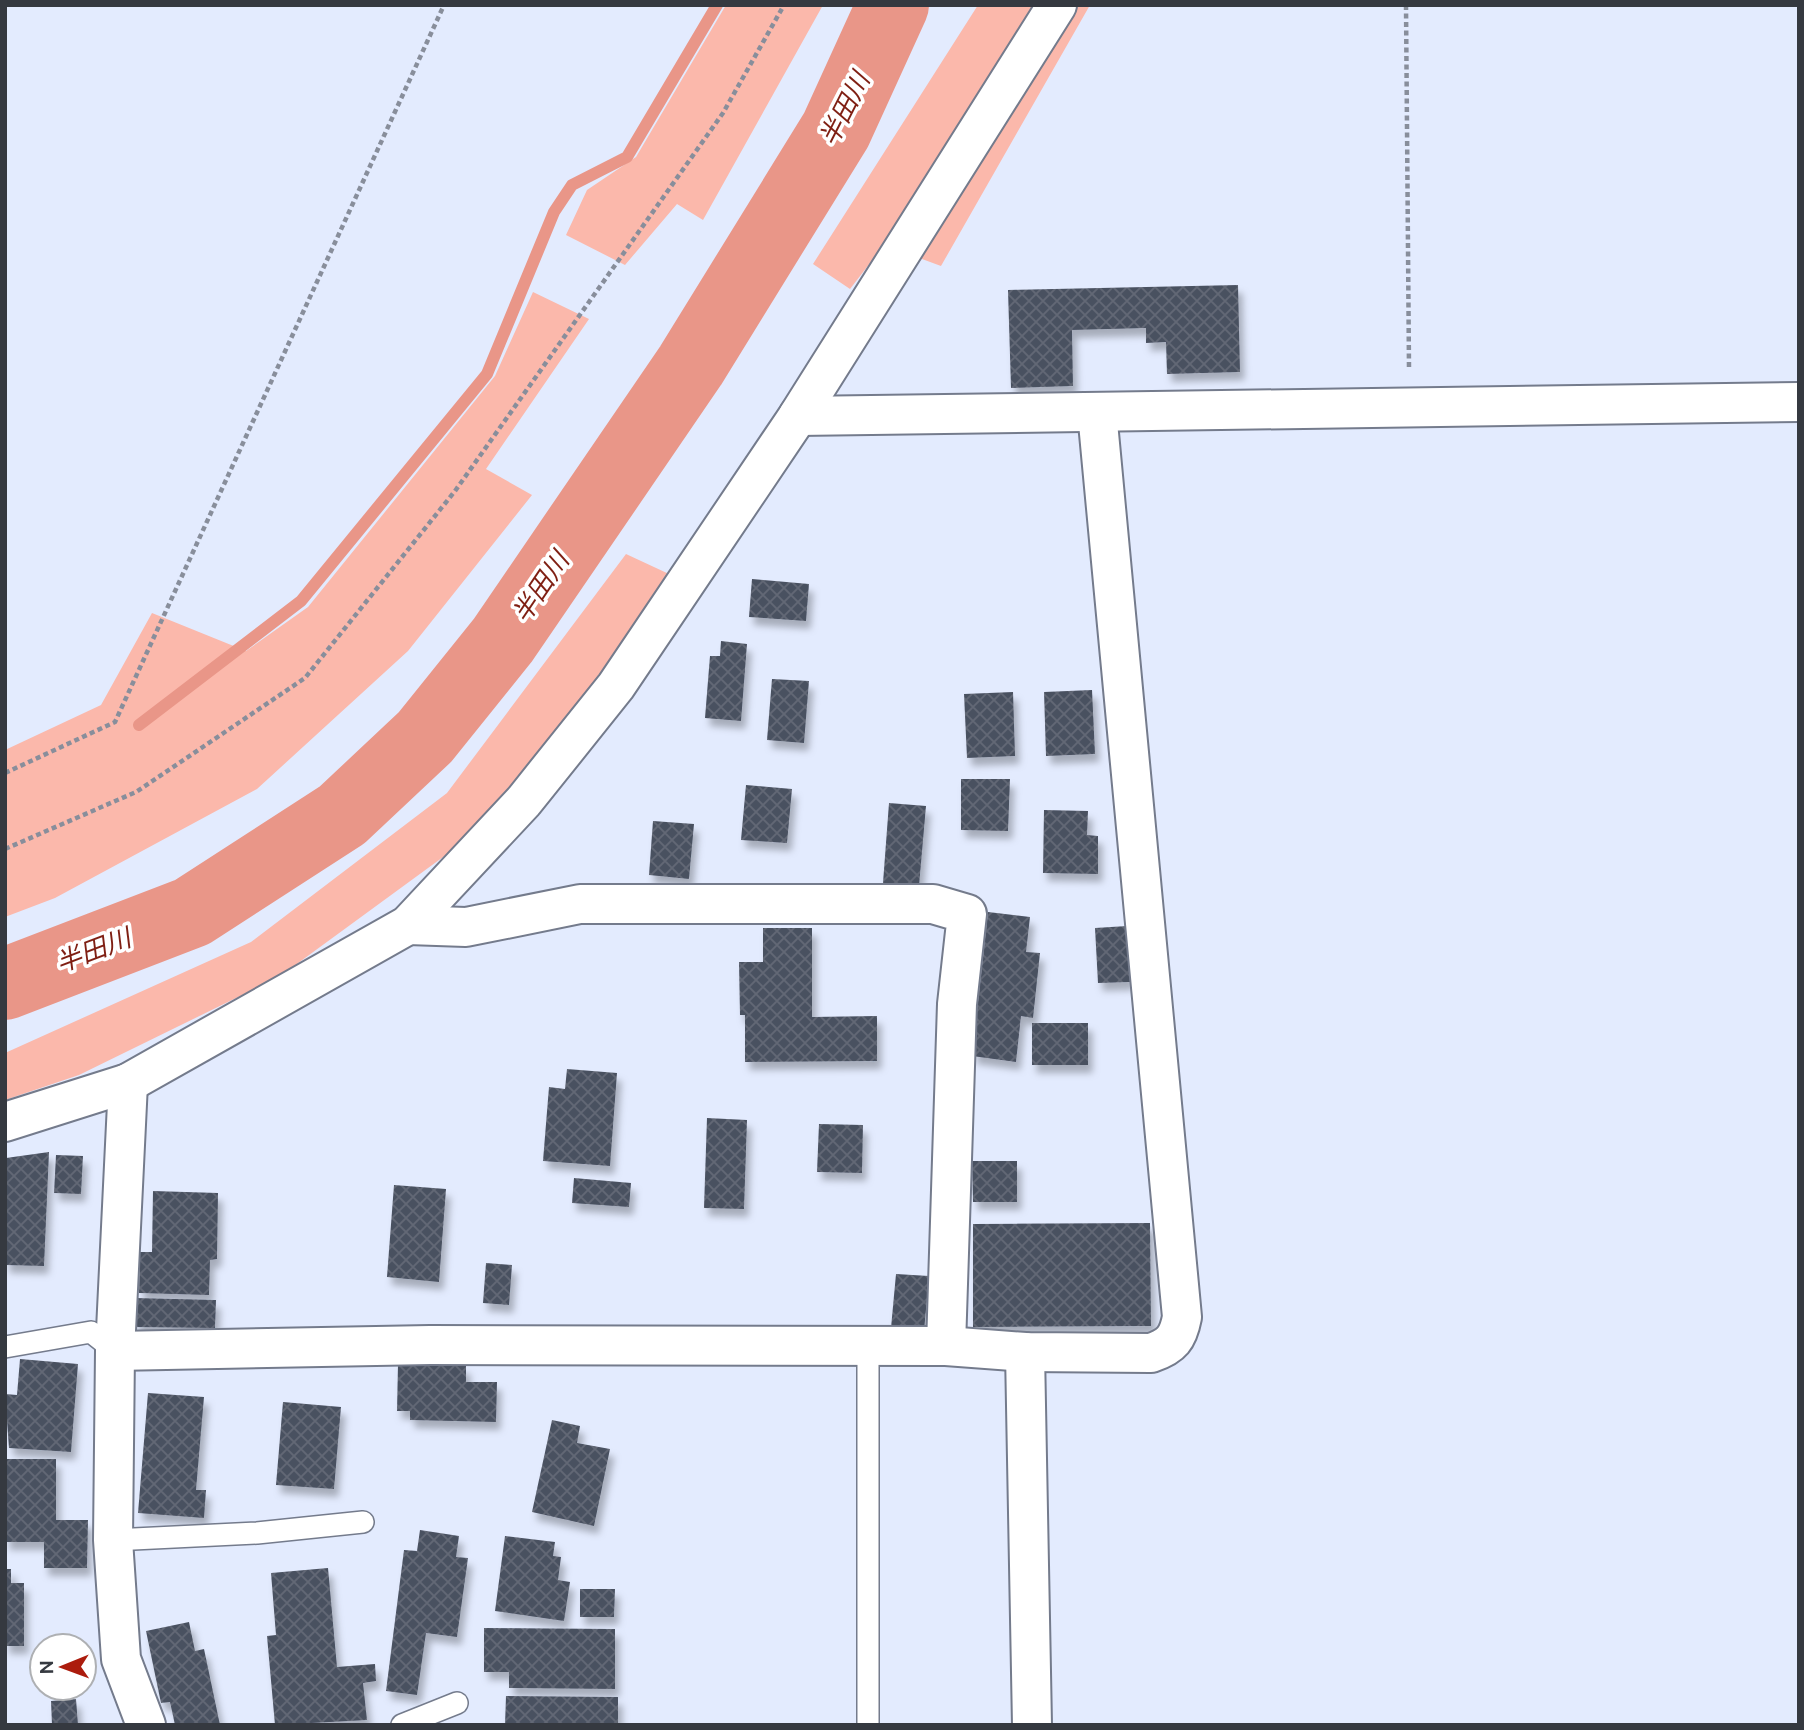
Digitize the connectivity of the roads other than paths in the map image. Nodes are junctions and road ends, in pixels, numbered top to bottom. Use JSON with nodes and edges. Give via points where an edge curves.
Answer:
{"nodes":[{"id":1,"x":1057,"y":5,"type":"edge"},
{"id":2,"x":1799,"y":402,"type":"edge"},
{"id":3,"x":1097,"y":412,"type":"junction"},
{"id":4,"x":798,"y":416,"type":"junction"},
{"id":5,"x":408,"y":925,"type":"junction"},
{"id":6,"x":128,"y":1083,"type":"junction"},
{"id":7,"x":5,"y":1122,"type":"edge"},
{"id":8,"x":5,"y":1346,"type":"edge"},
{"id":9,"x":868,"y":1346,"type":"junction"},
{"id":10,"x":946,"y":1346,"type":"junction"},
{"id":11,"x":115,"y":1351,"type":"junction"},
{"id":12,"x":1025,"y":1352,"type":"junction"},
{"id":13,"x":362,"y":1522,"type":"dead end"},
{"id":14,"x":113,"y":1540,"type":"junction"},
{"id":15,"x":457,"y":1703,"type":"dead end"},
{"id":16,"x":146,"y":1725,"type":"edge"},
{"id":17,"x":402,"y":1725,"type":"edge"},
{"id":18,"x":867,"y":1725,"type":"edge"},
{"id":19,"x":1032,"y":1725,"type":"edge"}],
"edges":[{"from":1,"to":4,"type":"street"},
{"from":2,"to":3,"type":"street"},
{"from":3,"to":4,"type":"street"},
{"from":3,"to":12,"type":"street","via":[[1182,1317],[1179,1334],[1169,1347],[1151,1353]]},
{"from":4,"to":5,"type":"street","via":[[616,686],[524,800]]},
{"from":5,"to":6,"type":"street"},
{"from":5,"to":10,"type":"street","via":[[466,928],[580,905],[933,904],[967,914],[957,1004]]},
{"from":6,"to":7,"type":"street"},
{"from":6,"to":11,"type":"street"},
{"from":8,"to":11,"type":"lane","via":[[91,1332]]},
{"from":9,"to":10,"type":"street"},
{"from":9,"to":11,"type":"street","via":[[430,1345]]},
{"from":9,"to":18,"type":"lane"},
{"from":10,"to":12,"type":"street"},
{"from":11,"to":14,"type":"street"},
{"from":12,"to":19,"type":"street"},
{"from":13,"to":14,"type":"lane"},
{"from":14,"to":16,"type":"street","via":[[121,1659]]},
{"from":15,"to":17,"type":"lane"}]}
